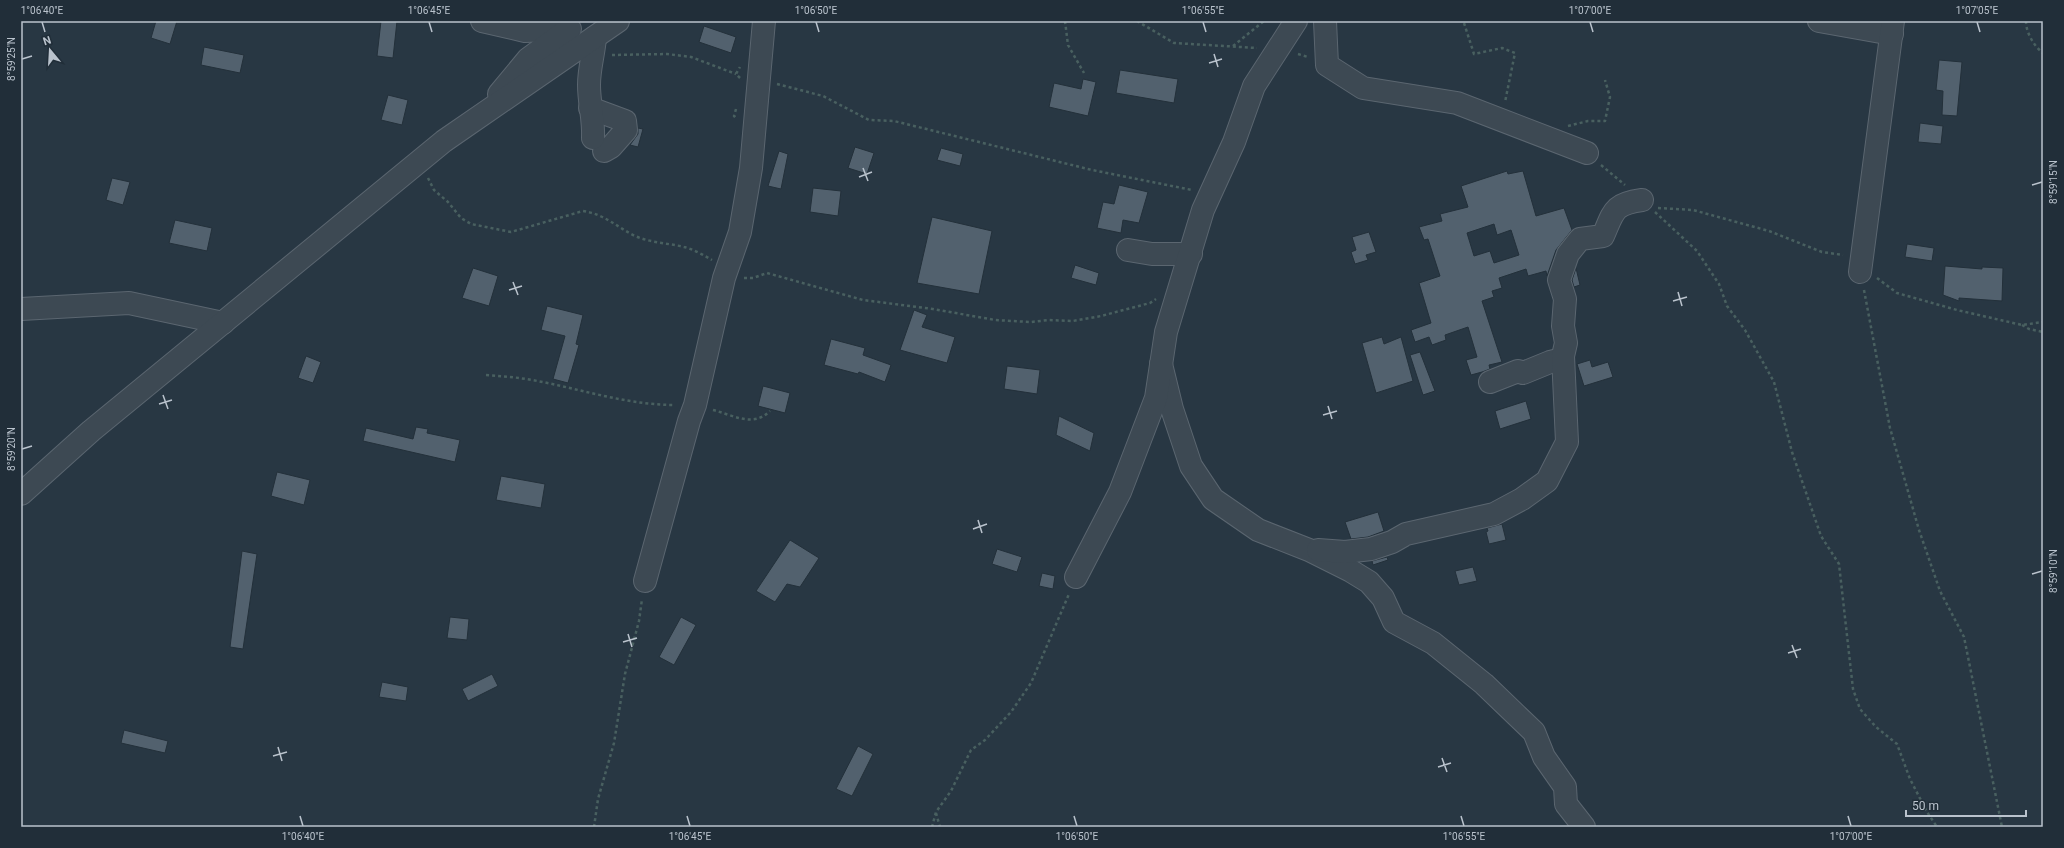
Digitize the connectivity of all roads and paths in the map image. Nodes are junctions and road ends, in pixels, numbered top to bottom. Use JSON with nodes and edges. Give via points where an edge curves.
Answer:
{"nodes":[{"id":1,"x":482,"y":21,"type":"edge"},
{"id":2,"x":764,"y":21,"type":"edge"},
{"id":3,"x":1065,"y":21,"type":"edge"},
{"id":4,"x":1137,"y":21,"type":"edge"},
{"id":5,"x":1264,"y":21,"type":"edge"},
{"id":6,"x":1296,"y":21,"type":"edge"},
{"id":7,"x":1325,"y":21,"type":"edge"},
{"id":8,"x":1819,"y":21,"type":"edge"},
{"id":9,"x":2026,"y":21,"type":"edge"},
{"id":10,"x":1464,"y":23,"type":"dead end"},
{"id":11,"x":1893,"y":27,"type":"edge"},
{"id":12,"x":569,"y":29,"type":"junction"},
{"id":13,"x":604,"y":34,"type":"edge"},
{"id":14,"x":1232,"y":46,"type":"junction"},
{"id":15,"x":1279,"y":49,"type":"junction"},
{"id":16,"x":2043,"y":53,"type":"edge"},
{"id":17,"x":1327,"y":65,"type":"junction"},
{"id":18,"x":1084,"y":73,"type":"dead end"},
{"id":19,"x":750,"y":77,"type":"junction"},
{"id":20,"x":1605,"y":80,"type":"dead end"},
{"id":21,"x":590,"y":108,"type":"junction"},
{"id":22,"x":479,"y":117,"type":"junction"},
{"id":23,"x":1501,"y":120,"type":"junction"},
{"id":24,"x":1544,"y":136,"type":"junction"},
{"id":25,"x":1587,"y":153,"type":"joint"},
{"id":26,"x":418,"y":162,"type":"junction"},
{"id":27,"x":1210,"y":191,"type":"junction"},
{"id":28,"x":1642,"y":200,"type":"joint"},
{"id":29,"x":1128,"y":250,"type":"dead end"},
{"id":30,"x":1191,"y":254,"type":"junction"},
{"id":31,"x":1861,"y":265,"type":"junction"},
{"id":32,"x":726,"y":274,"type":"junction"},
{"id":33,"x":1182,"y":285,"type":"junction"},
{"id":34,"x":21,"y":310,"type":"edge"},
{"id":35,"x":223,"y":322,"type":"junction"},
{"id":36,"x":2043,"y":322,"type":"edge"},
{"id":37,"x":2022,"y":325,"type":"junction"},
{"id":38,"x":2043,"y":332,"type":"edge"},
{"id":39,"x":1563,"y":359,"type":"junction"},
{"id":40,"x":1162,"y":364,"type":"junction"},
{"id":41,"x":486,"y":375,"type":"dead end"},
{"id":42,"x":1501,"y":382,"type":"dead end"},
{"id":43,"x":695,"y":406,"type":"junction"},
{"id":44,"x":770,"y":412,"type":"dead end"},
{"id":45,"x":21,"y":494,"type":"edge"},
{"id":46,"x":1309,"y":550,"type":"junction"},
{"id":47,"x":1076,"y":577,"type":"joint"},
{"id":48,"x":645,"y":581,"type":"joint"},
{"id":49,"x":936,"y":812,"type":"junction"},
{"id":50,"x":594,"y":827,"type":"edge"},
{"id":51,"x":932,"y":827,"type":"edge"},
{"id":52,"x":940,"y":827,"type":"edge"},
{"id":53,"x":1584,"y":827,"type":"edge"},
{"id":54,"x":1937,"y":827,"type":"edge"},
{"id":55,"x":2002,"y":827,"type":"edge"}],
"edges":[{"from":1,"to":12,"type":"street","via":[[526,30]]},
{"from":2,"to":19,"type":"street"},
{"from":3,"to":18,"type":"path","via":[[1068,45]]},
{"from":4,"to":14,"type":"path","via":[[1174,43]]},
{"from":5,"to":14,"type":"path"},
{"from":6,"to":15,"type":"street"},
{"from":7,"to":17,"type":"street"},
{"from":8,"to":11,"type":"street"},
{"from":9,"to":16,"type":"path","via":[[2026,27],[2036,48]]},
{"from":10,"to":23,"type":"path","via":[[1474,54],[1502,48],[1515,54]]},
{"from":11,"to":31,"type":"street"},
{"from":12,"to":13,"type":"street"},
{"from":12,"to":22,"type":"street","via":[[528,59]]},
{"from":13,"to":19,"type":"path","via":[[607,55],[667,54],[691,57]]},
{"from":13,"to":21,"type":"street","via":[[590,65]]},
{"from":13,"to":22,"type":"street"},
{"from":14,"to":15,"type":"path"},
{"from":15,"to":17,"type":"path"},
{"from":15,"to":27,"type":"street","via":[[1254,86],[1234,142]]},
{"from":17,"to":23,"type":"street","via":[[1363,88],[1457,103]]},
{"from":19,"to":27,"type":"path","via":[[823,96],[869,120],[894,121],[1092,170],[1187,190]]},
{"from":19,"to":32,"type":"street","via":[[751,168],[740,232]]},
{"from":20,"to":24,"type":"path","via":[[1610,97],[1605,121],[1571,124]]},
{"from":21,"to":21,"type":"street","via":[[625,121],[626,130],[611,147],[599,145]]},
{"from":22,"to":26,"type":"street"},
{"from":23,"to":24,"type":"street"},
{"from":24,"to":25,"type":"street"},
{"from":25,"to":28,"type":"path"},
{"from":26,"to":32,"type":"path","via":[[434,190],[470,224],[511,232],[583,211],[594,212],[636,236],[662,244],[685,247],[706,256]]},
{"from":26,"to":35,"type":"street"},
{"from":27,"to":30,"type":"street"},
{"from":28,"to":39,"type":"street","via":[[1625,202],[1614,211],[1603,236],[1580,239],[1568,254],[1559,280],[1564,299],[1563,326],[1566,343]]},
{"from":29,"to":30,"type":"street","via":[[1152,254]]},
{"from":30,"to":33,"type":"street"},
{"from":31,"to":37,"type":"path","via":[[1897,293]]},
{"from":31,"to":54,"type":"path","via":[[1769,231],[1693,210],[1651,207],[1697,251],[1719,284],[1727,306],[1745,330],[1774,382],[1792,452],[1821,536],[1839,564],[1853,689],[1860,709],[1876,727],[1897,744],[1910,779]]},
{"from":31,"to":55,"type":"path","via":[[1890,428],[1918,530],[1940,591],[1964,637]]},
{"from":32,"to":33,"type":"path","via":[[732,280],[767,274],[862,300],[933,308],[995,320],[1031,322],[1073,321],[1101,316],[1150,303]]},
{"from":32,"to":43,"type":"street"},
{"from":33,"to":40,"type":"street","via":[[1166,332]]},
{"from":34,"to":35,"type":"street","via":[[129,303]]},
{"from":35,"to":45,"type":"street","via":[[91,431]]},
{"from":36,"to":37,"type":"path"},
{"from":37,"to":38,"type":"path"},
{"from":39,"to":42,"type":"street","via":[[1523,373],[1518,371]]},
{"from":39,"to":46,"type":"street","via":[[1567,442],[1547,481],[1494,514],[1406,534],[1371,549],[1345,552]]},
{"from":40,"to":46,"type":"street","via":[[1172,409],[1191,466],[1213,499],[1258,530]]},
{"from":40,"to":47,"type":"street","via":[[1156,398],[1120,492]]},
{"from":41,"to":43,"type":"path","via":[[527,379],[639,403]]},
{"from":43,"to":44,"type":"path","via":[[723,412],[742,420],[764,418]]},
{"from":43,"to":48,"type":"street"},
{"from":46,"to":53,"type":"street","via":[[1369,582],[1383,598],[1394,622],[1433,643],[1484,684],[1534,732],[1544,757],[1565,787],[1566,804]]},
{"from":47,"to":49,"type":"path","via":[[1031,683],[1011,712],[985,740],[971,750],[951,791]]},
{"from":48,"to":50,"type":"path","via":[[639,621],[625,674],[614,743],[598,799]]},
{"from":49,"to":51,"type":"path"},
{"from":49,"to":52,"type":"path"}]}
